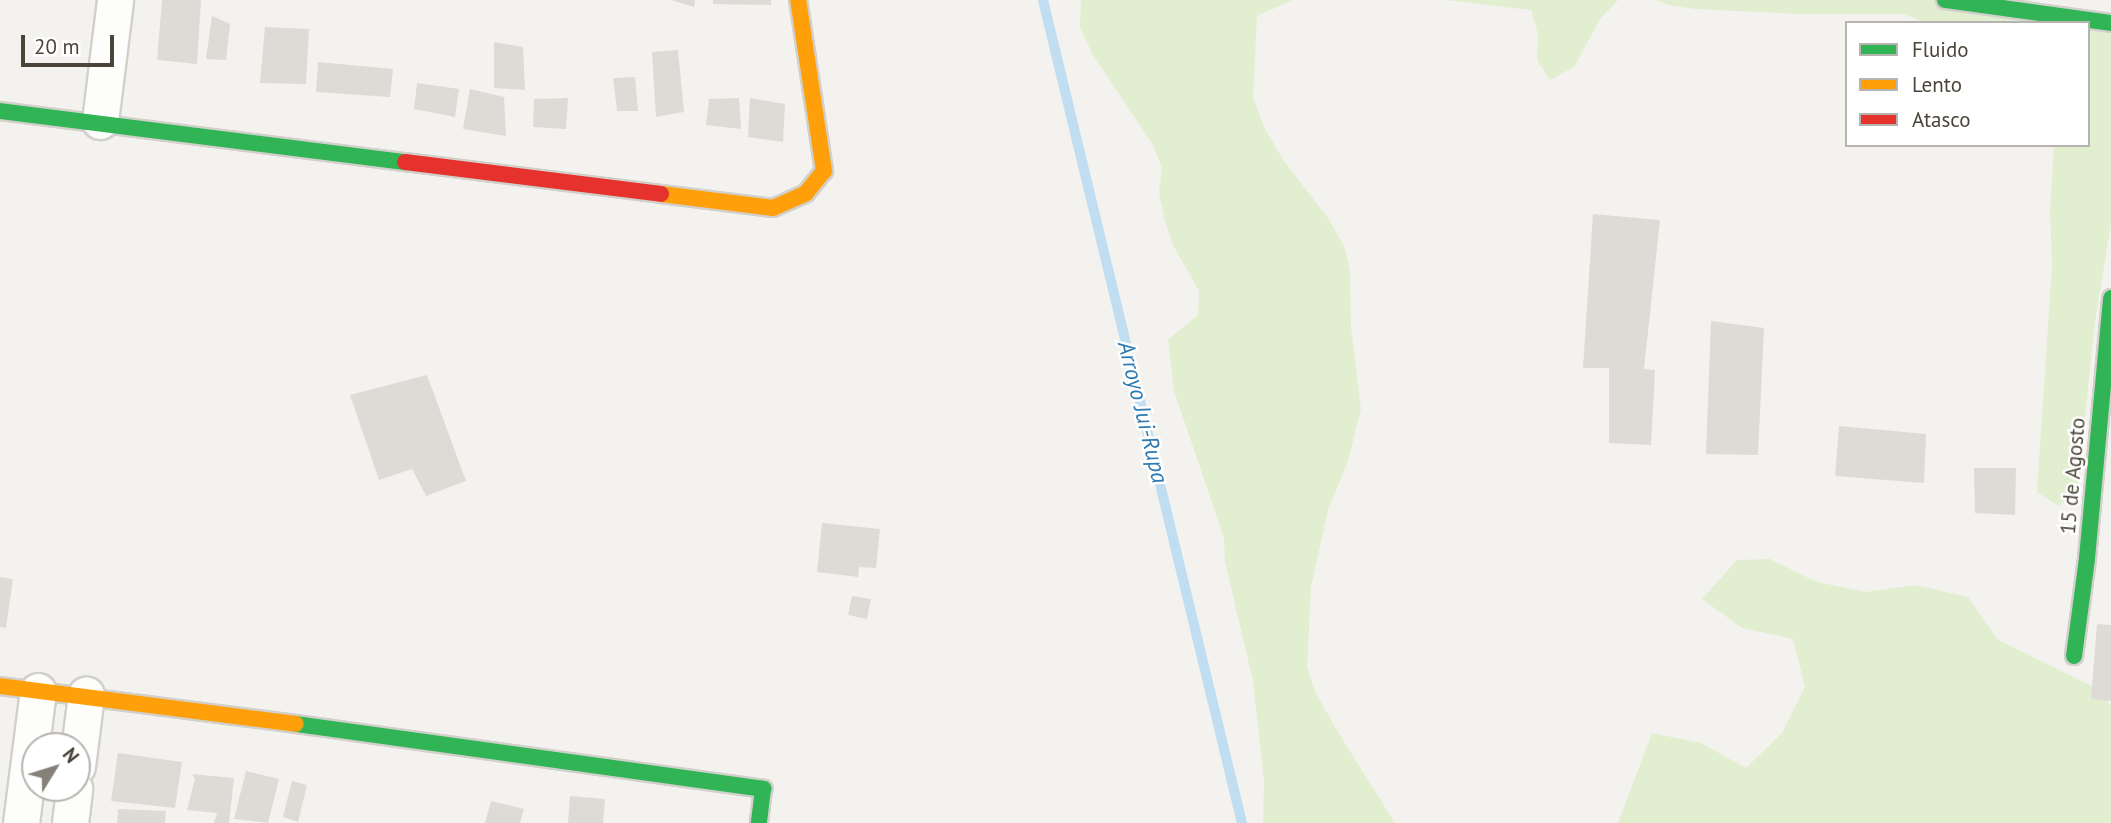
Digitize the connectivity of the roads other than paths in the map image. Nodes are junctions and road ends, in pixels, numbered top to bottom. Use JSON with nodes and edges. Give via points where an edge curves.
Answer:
{"nodes":[{"id":1,"x":116,"y":0,"type":"edge"},
{"id":2,"x":798,"y":0,"type":"edge"},
{"id":3,"x":1945,"y":0,"type":"edge"},
{"id":4,"x":2111,"y":23,"type":"edge"},
{"id":5,"x":0,"y":111,"type":"edge"},
{"id":6,"x":100,"y":121,"type":"junction"},
{"id":7,"x":2111,"y":298,"type":"edge"},
{"id":8,"x":2099,"y":559,"type":"edge"},
{"id":9,"x":2074,"y":656,"type":"dead end"},
{"id":10,"x":0,"y":686,"type":"edge"},
{"id":11,"x":38,"y":691,"type":"junction"},
{"id":12,"x":86,"y":695,"type":"junction"},
{"id":13,"x":81,"y":732,"type":"edge"},
{"id":14,"x":72,"y":802,"type":"edge"},
{"id":15,"x":21,"y":823,"type":"edge"},
{"id":16,"x":70,"y":823,"type":"edge"},
{"id":17,"x":759,"y":823,"type":"edge"}],
"edges":[{"from":1,"to":6,"type":"street"},
{"from":2,"to":6,"type":"street","via":[[824,171],[806,193],[773,208]]},
{"from":3,"to":4,"type":"street"},
{"from":5,"to":6,"type":"street"},
{"from":7,"to":8,"type":"street","name":"15 de Agosto"},
{"from":8,"to":9,"type":"street","name":"15 de Agosto"},
{"from":10,"to":11,"type":"street"},
{"from":11,"to":12,"type":"street"},
{"from":11,"to":15,"type":"street"},
{"from":12,"to":13,"type":"street"},
{"from":12,"to":17,"type":"street","via":[[763,789]]},
{"from":14,"to":16,"type":"street"}]}
